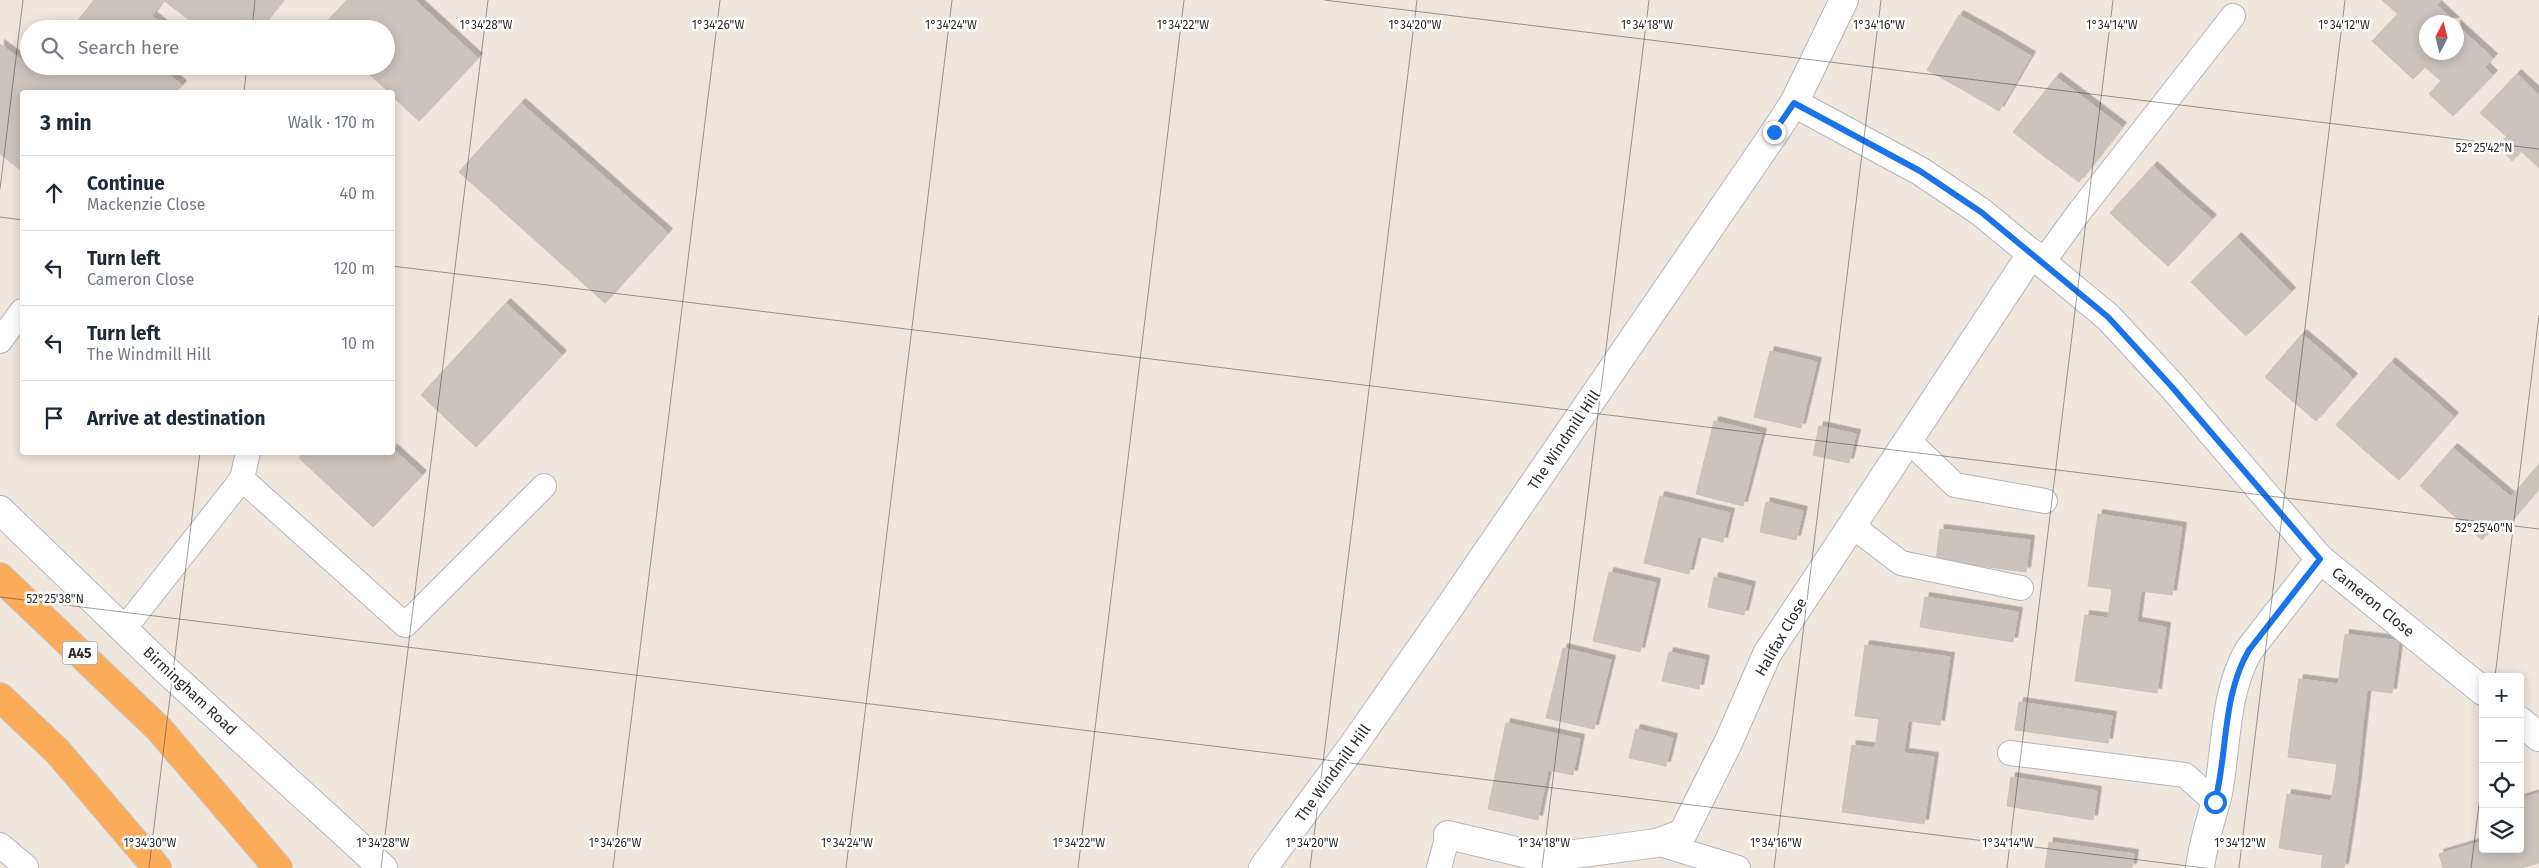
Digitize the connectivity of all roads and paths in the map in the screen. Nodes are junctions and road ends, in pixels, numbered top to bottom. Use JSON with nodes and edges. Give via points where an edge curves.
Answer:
{"nodes":[{"id":1,"x":1844,"y":0,"type":"edge"},
{"id":2,"x":2233,"y":16,"type":"dead end"},
{"id":3,"x":1794,"y":103,"type":"junction"},
{"id":4,"x":2038,"y":258,"type":"junction"},
{"id":5,"x":20,"y":314,"type":"edge"},
{"id":6,"x":0,"y":342,"type":"edge"},
{"id":7,"x":1909,"y":441,"type":"junction"},
{"id":8,"x":247,"y":455,"type":"edge"},
{"id":9,"x":242,"y":479,"type":"junction"},
{"id":10,"x":544,"y":486,"type":"dead end"},
{"id":11,"x":2045,"y":501,"type":"dead end"},
{"id":12,"x":0,"y":510,"type":"edge"},
{"id":13,"x":1851,"y":525,"type":"junction"},
{"id":14,"x":2320,"y":559,"type":"junction"},
{"id":15,"x":0,"y":577,"type":"edge"},
{"id":16,"x":2021,"y":588,"type":"dead end"},
{"id":17,"x":124,"y":629,"type":"junction"},
{"id":18,"x":2479,"y":688,"type":"edge"},
{"id":19,"x":0,"y":697,"type":"edge"},
{"id":20,"x":2524,"y":725,"type":"edge"},
{"id":21,"x":2539,"y":737,"type":"edge"},
{"id":22,"x":2010,"y":753,"type":"dead end"},
{"id":23,"x":2215,"y":802,"type":"junction"},
{"id":24,"x":1448,"y":835,"type":"joint"},
{"id":25,"x":1657,"y":843,"type":"junction"},
{"id":26,"x":0,"y":845,"type":"edge"},
{"id":27,"x":26,"y":867,"type":"dead end"},
{"id":28,"x":158,"y":868,"type":"edge"},
{"id":29,"x":278,"y":868,"type":"edge"},
{"id":30,"x":383,"y":868,"type":"edge"},
{"id":31,"x":1263,"y":868,"type":"edge"},
{"id":32,"x":1439,"y":868,"type":"edge"},
{"id":33,"x":1738,"y":868,"type":"edge"},
{"id":34,"x":2200,"y":868,"type":"edge"}],
"edges":[{"from":1,"to":3,"type":"street","name":"The Windmill Hill"},
{"from":2,"to":4,"type":"lane","via":[[2080,211]]},
{"from":3,"to":4,"type":"street","name":"Cameron Close","via":[[1920,171],[1981,212]]},
{"from":3,"to":31,"type":"street","name":"The Windmill Hill","via":[[1444,615]]},
{"from":4,"to":7,"type":"street","name":"Halifax Close"},
{"from":4,"to":14,"type":"street","name":"Cameron Close","via":[[2108,317]]},
{"from":5,"to":6,"type":"lane"},
{"from":7,"to":11,"type":"lane","via":[[1955,485]]},
{"from":7,"to":13,"type":"street","name":"Halifax Close"},
{"from":8,"to":9,"type":"lane"},
{"from":9,"to":10,"type":"lane","via":[[405,624]]},
{"from":9,"to":17,"type":"lane"},
{"from":12,"to":17,"type":"street","name":"Birmingham Road"},
{"from":13,"to":16,"type":"lane","via":[[1901,564]]},
{"from":13,"to":25,"type":"street","name":"Halifax Close","via":[[1767,654],[1728,743],[1683,833]]},
{"from":14,"to":18,"type":"street","name":"Cameron Close"},
{"from":14,"to":23,"type":"street","via":[[2239,666]]},
{"from":15,"to":29,"type":"highway","number":"A45","via":[[159,729]]},
{"from":17,"to":30,"type":"street","name":"Birmingham Road"},
{"from":19,"to":28,"type":"highway","via":[[58,752]]},
{"from":20,"to":21,"type":"street"},
{"from":22,"to":23,"type":"lane","via":[[2185,775]]},
{"from":23,"to":34,"type":"street"},
{"from":24,"to":25,"type":"street","name":"Halifax Close","via":[[1545,858]]},
{"from":24,"to":32,"type":"lane"},
{"from":25,"to":33,"type":"lane"},
{"from":26,"to":27,"type":"lane"}]}
